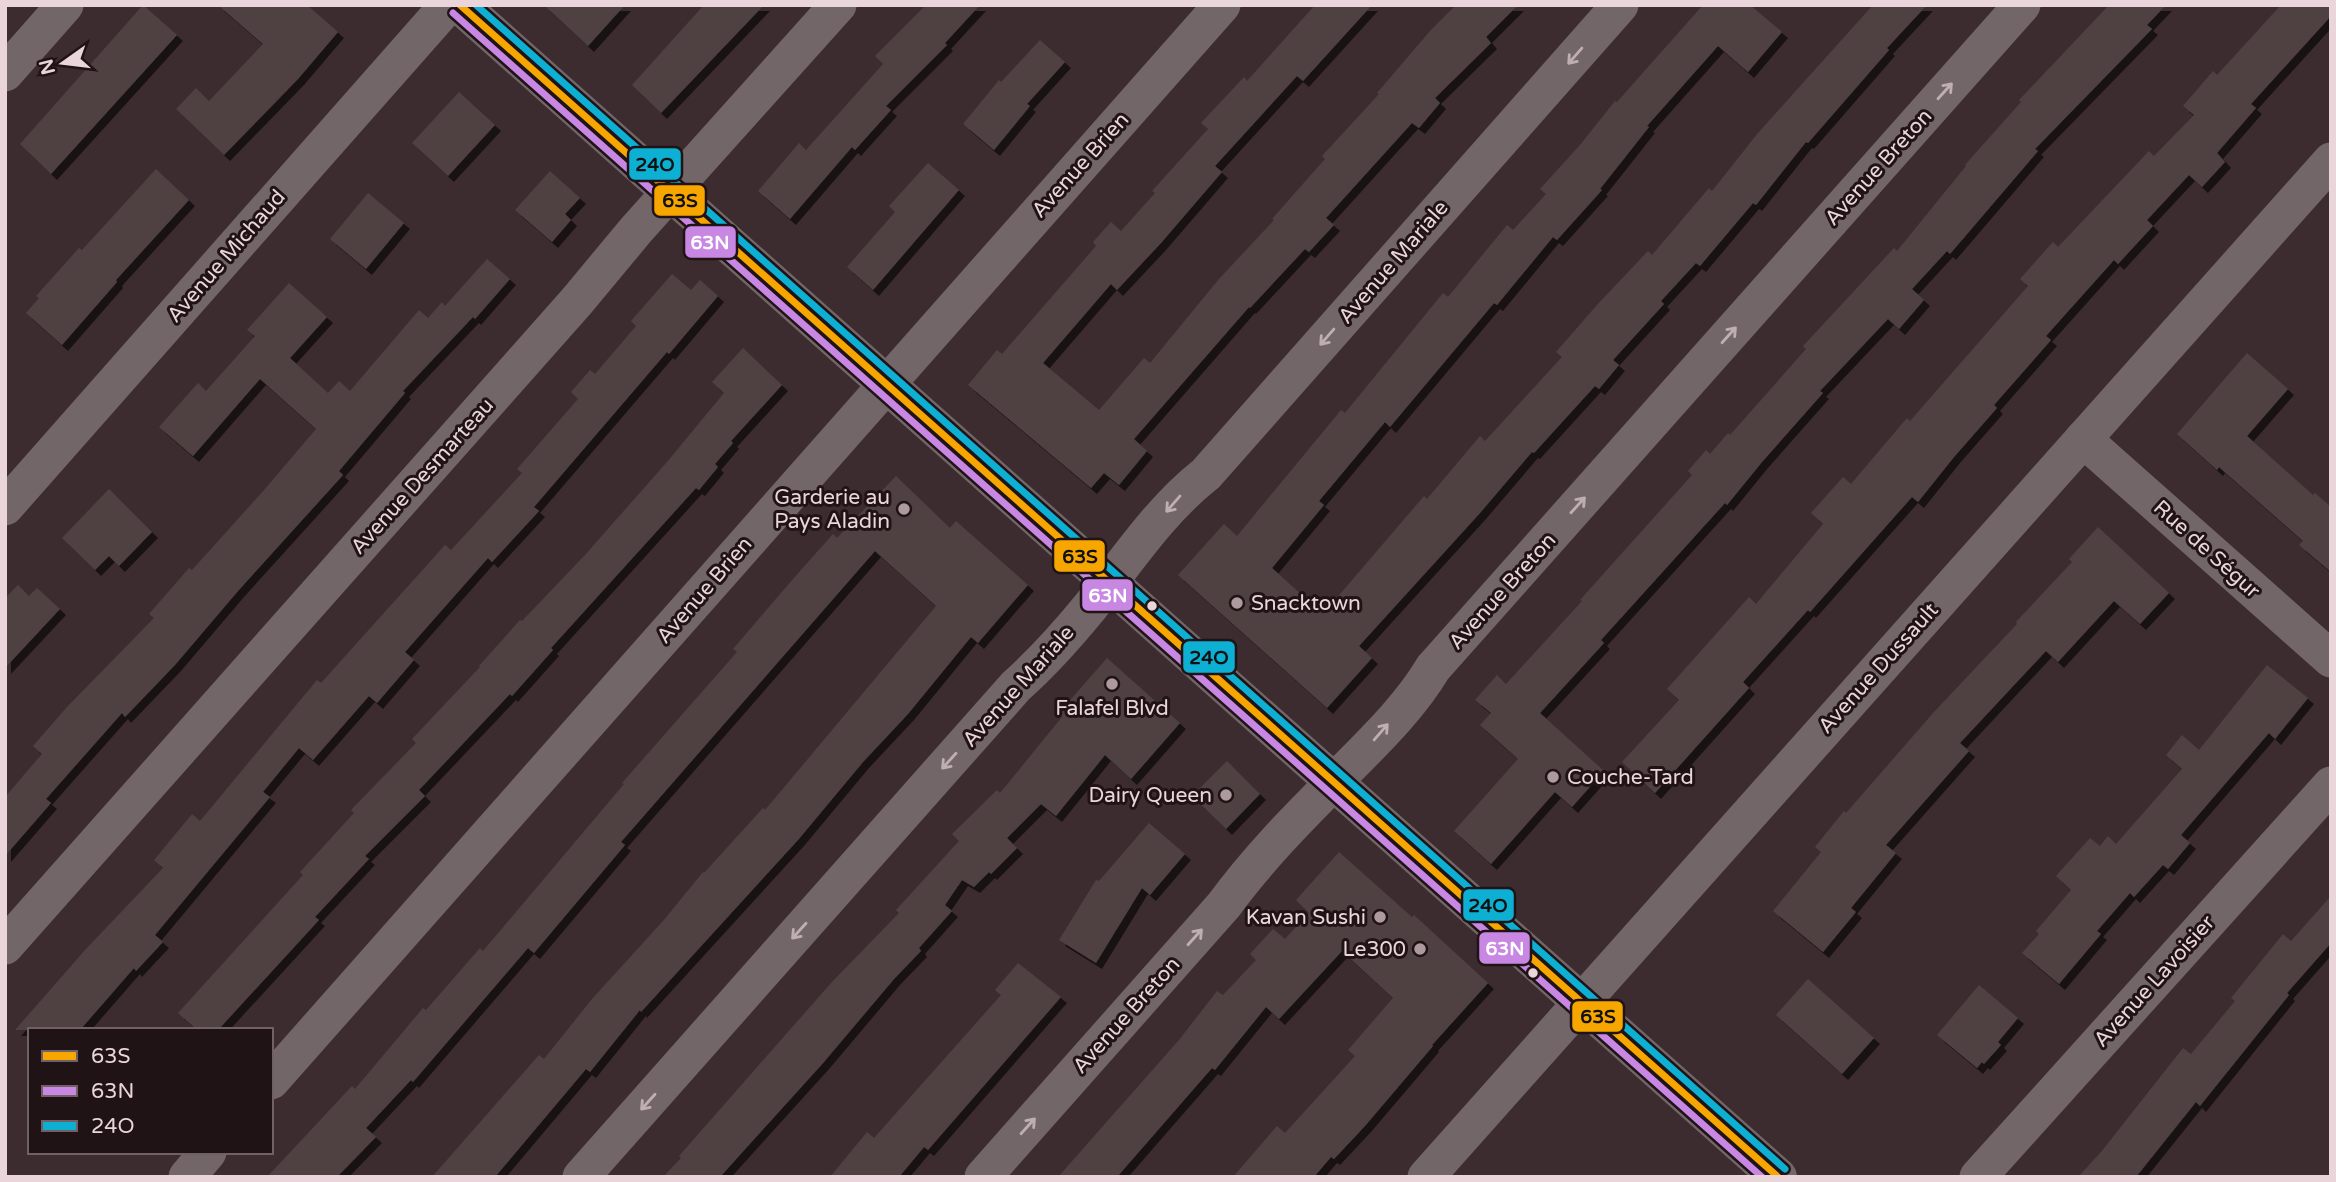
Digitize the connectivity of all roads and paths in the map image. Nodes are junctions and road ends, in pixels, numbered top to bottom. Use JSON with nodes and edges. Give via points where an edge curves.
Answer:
{"nodes":[{"id":1,"x":65,"y":5,"type":"edge"},
{"id":2,"x":448,"y":5,"type":"edge"},
{"id":3,"x":460,"y":5,"type":"edge"},
{"id":4,"x":838,"y":5,"type":"edge"},
{"id":5,"x":1222,"y":5,"type":"edge"},
{"id":6,"x":1620,"y":5,"type":"edge"},
{"id":7,"x":2022,"y":5,"type":"edge"},
{"id":8,"x":5,"y":73,"type":"edge"},
{"id":9,"x":2331,"y":161,"type":"edge"},
{"id":10,"x":670,"y":192,"type":"junction"},
{"id":11,"x":886,"y":384,"type":"junction"},
{"id":12,"x":2083,"y":439,"type":"junction"},
{"id":13,"x":5,"y":507,"type":"edge"},
{"id":14,"x":1108,"y":582,"type":"junction"},
{"id":15,"x":2331,"y":659,"type":"edge"},
{"id":16,"x":1334,"y":781,"type":"junction"},
{"id":17,"x":2331,"y":785,"type":"edge"},
{"id":18,"x":5,"y":946,"type":"edge"},
{"id":19,"x":1581,"y":1001,"type":"junction"},
{"id":20,"x":273,"y":1079,"type":"edge"},
{"id":21,"x":206,"y":1154,"type":"edge"},
{"id":22,"x":187,"y":1177,"type":"edge"},
{"id":23,"x":581,"y":1177,"type":"edge"},
{"id":24,"x":983,"y":1177,"type":"edge"},
{"id":25,"x":1426,"y":1177,"type":"edge"},
{"id":26,"x":1778,"y":1177,"type":"edge"},
{"id":27,"x":1978,"y":1177,"type":"edge"}],
"edges":[{"from":1,"to":8,"type":"street"},
{"from":2,"to":13,"type":"street","name":"Avenue Michaud"},
{"from":3,"to":10,"type":"street"},
{"from":4,"to":10,"type":"street","name":"Avenue Desmarteau"},
{"from":5,"to":11,"type":"street","name":"Avenue Brien"},
{"from":6,"to":14,"type":"street","name":"Avenue Mariale","one_way":true,"via":[[1206,474],[1180,494]]},
{"from":16,"to":7,"type":"street","name":"Avenue Breton","one_way":true,"via":[[1423,686],[1433,668]]},
{"from":9,"to":12,"type":"street","name":"Avenue Dussault"},
{"from":10,"to":11,"type":"street"},
{"from":10,"to":18,"type":"street","name":"Avenue Desmarteau"},
{"from":11,"to":14,"type":"street"},
{"from":11,"to":20,"type":"street","name":"Avenue Brien"},
{"from":12,"to":15,"type":"street","name":"Rue de Ségur"},
{"from":12,"to":19,"type":"street","name":"Avenue Dussault"},
{"from":14,"to":16,"type":"street"},
{"from":14,"to":23,"type":"street","name":"Avenue Mariale","one_way":true},
{"from":16,"to":19,"type":"street"},
{"from":24,"to":16,"type":"street","name":"Avenue Breton","one_way":true},
{"from":17,"to":27,"type":"street","name":"Avenue Lavoisier"},
{"from":19,"to":25,"type":"street","name":"Avenue Dussault"},
{"from":19,"to":26,"type":"street"},
{"from":21,"to":22,"type":"street"}]}
